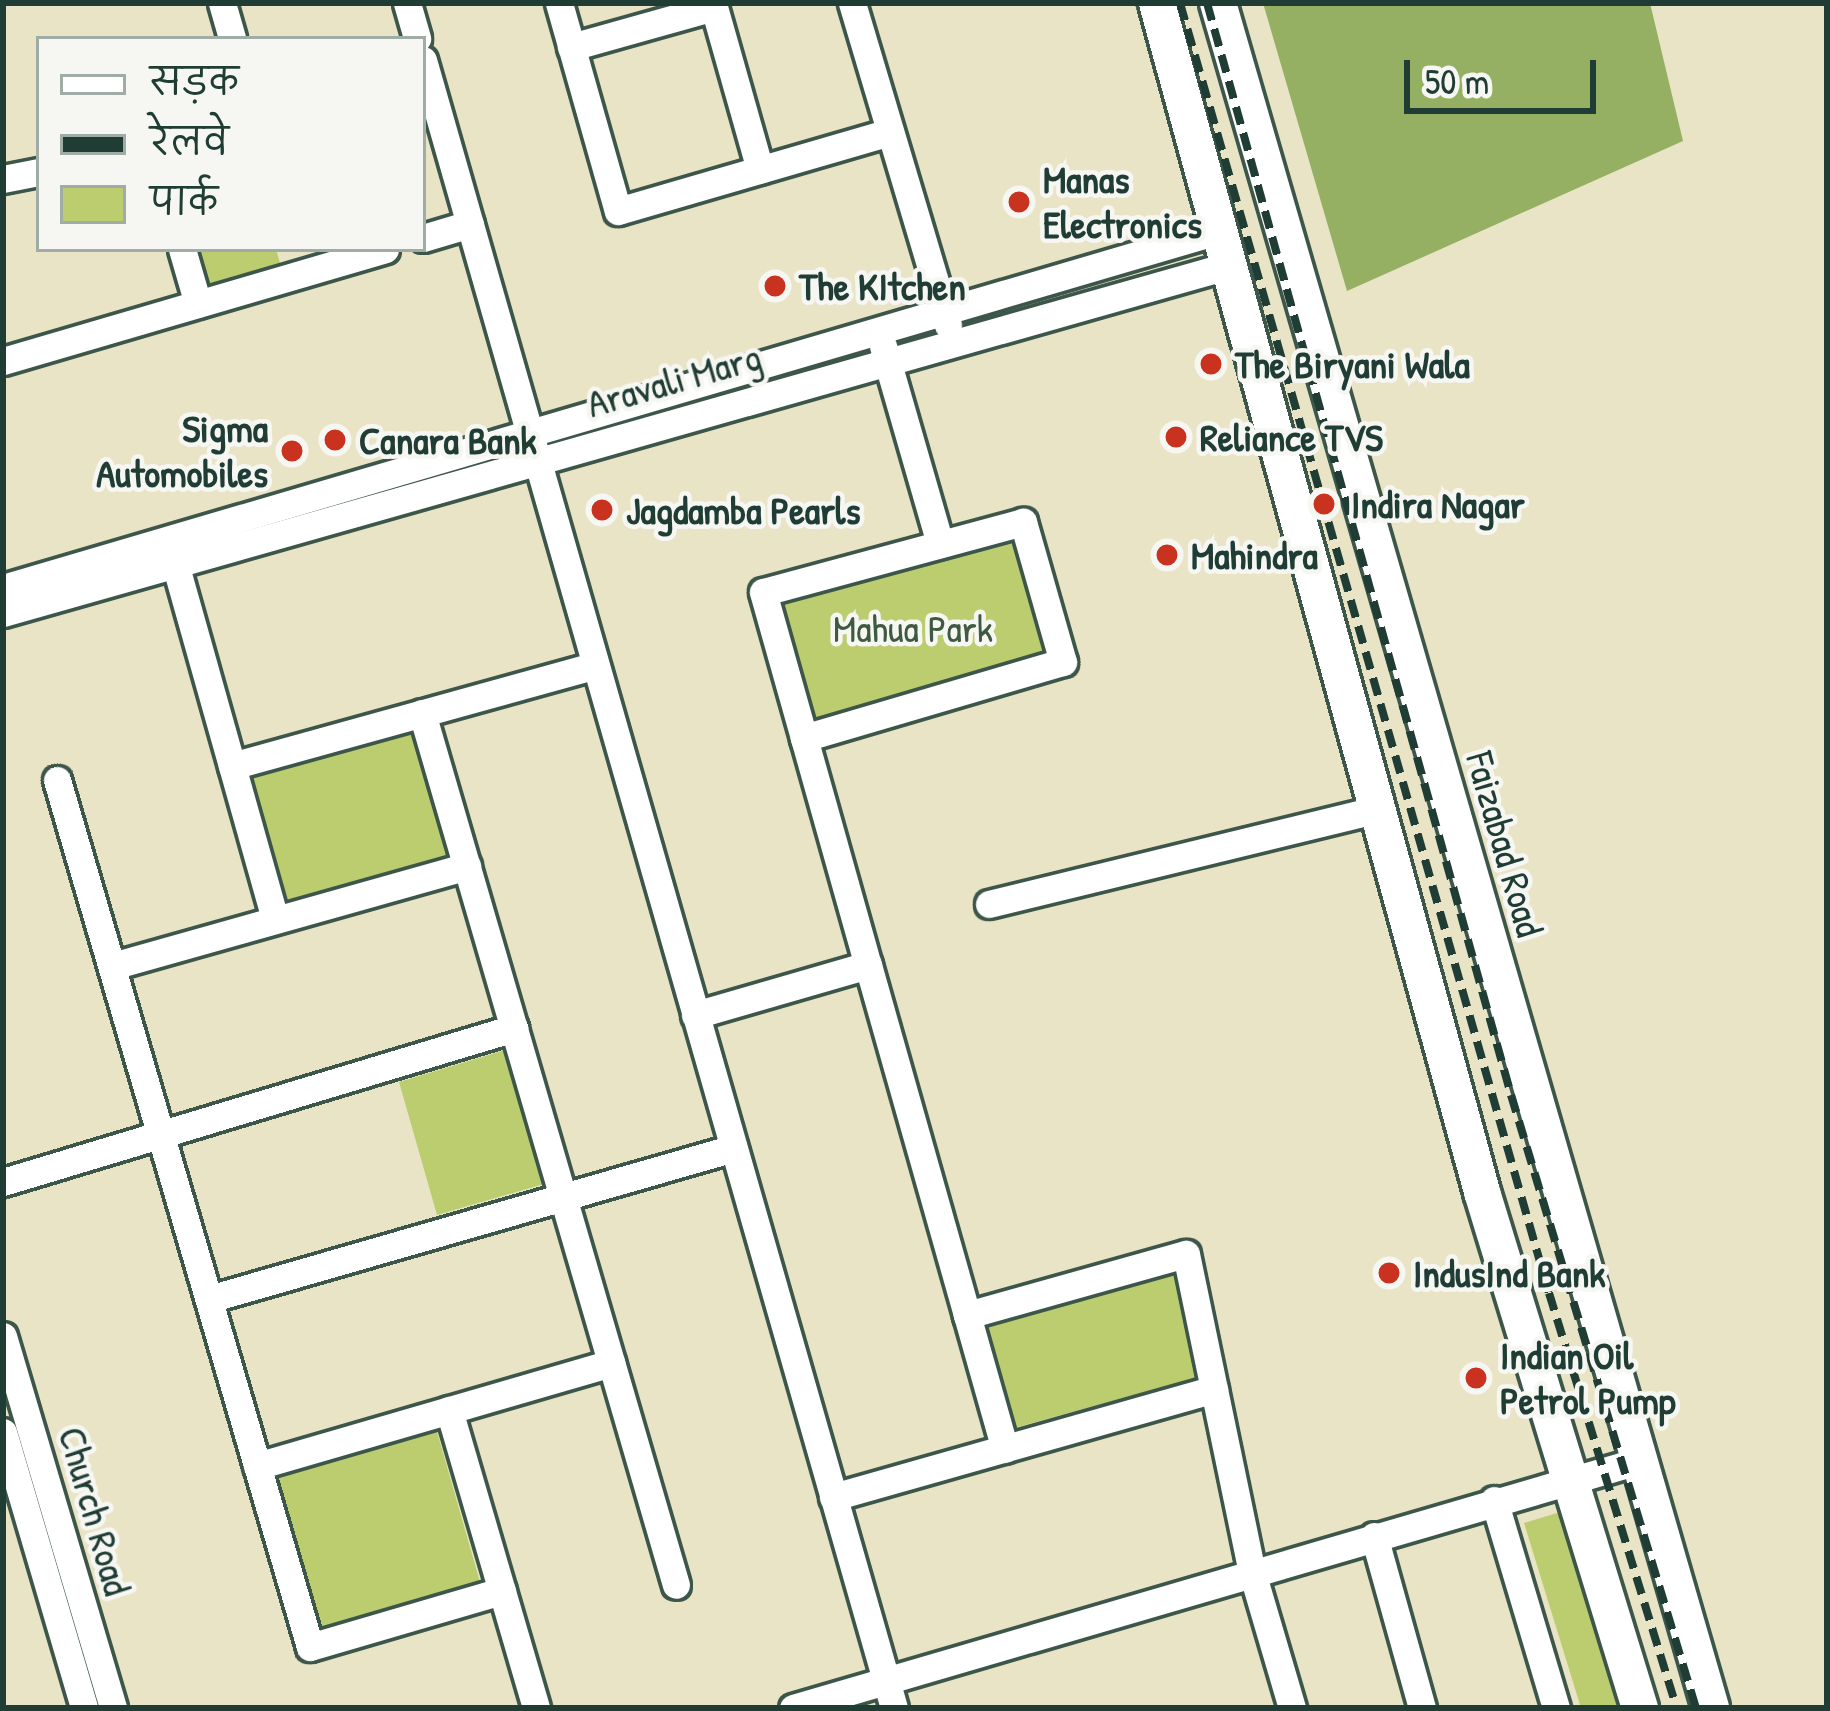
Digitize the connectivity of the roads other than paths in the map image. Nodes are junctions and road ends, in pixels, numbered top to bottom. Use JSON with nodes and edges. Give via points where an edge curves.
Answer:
{"nodes":[{"id":1,"x":222,"y":3,"type":"edge"},
{"id":2,"x":406,"y":3,"type":"edge"},
{"id":3,"x":559,"y":3,"type":"edge"},
{"id":4,"x":852,"y":3,"type":"edge"},
{"id":5,"x":1157,"y":3,"type":"edge"},
{"id":6,"x":1218,"y":3,"type":"edge"},
{"id":7,"x":231,"y":36,"type":"edge"},
{"id":8,"x":416,"y":36,"type":"edge"},
{"id":9,"x":572,"y":47,"type":"junction"},
{"id":10,"x":426,"y":70,"type":"edge"},
{"id":11,"x":890,"y":132,"type":"junction"},
{"id":12,"x":760,"y":170,"type":"junction"},
{"id":13,"x":36,"y":172,"type":"edge"},
{"id":14,"x":3,"y":178,"type":"edge"},
{"id":15,"x":470,"y":224,"type":"junction"},
{"id":16,"x":426,"y":237,"type":"edge"},
{"id":17,"x":1226,"y":248,"type":"junction"},
{"id":18,"x":183,"y":252,"type":"edge"},
{"id":19,"x":363,"y":252,"type":"edge"},
{"id":20,"x":297,"y":261,"type":"edge"},
{"id":21,"x":198,"y":304,"type":"junction"},
{"id":22,"x":943,"y":311,"type":"junction"},
{"id":23,"x":878,"y":330,"type":"junction"},
{"id":24,"x":952,"y":341,"type":"junction"},
{"id":25,"x":887,"y":360,"type":"junction"},
{"id":26,"x":3,"y":361,"type":"edge"},
{"id":27,"x":533,"y":447,"type":"junction"},
{"id":28,"x":940,"y":544,"type":"junction"},
{"id":29,"x":171,"y":552,"type":"junction"},
{"id":30,"x":3,"y":588,"type":"edge"},
{"id":31,"x":3,"y":613,"type":"edge"},
{"id":32,"x":596,"y":664,"type":"junction"},
{"id":33,"x":422,"y":713,"type":"junction"},
{"id":34,"x":804,"y":738,"type":"junction"},
{"id":35,"x":232,"y":766,"type":"junction"},
{"id":36,"x":57,"y":780,"type":"dead end"},
{"id":37,"x":1380,"y":809,"type":"junction"},
{"id":38,"x":466,"y":866,"type":"junction"},
{"id":39,"x":989,"y":904,"type":"dead end"},
{"id":40,"x":275,"y":920,"type":"junction"},
{"id":41,"x":868,"y":965,"type":"junction"},
{"id":42,"x":112,"y":966,"type":"junction"},
{"id":43,"x":695,"y":1015,"type":"junction"},
{"id":44,"x":514,"y":1028,"type":"junction"},
{"id":45,"x":160,"y":1135,"type":"junction"},
{"id":46,"x":734,"y":1148,"type":"junction"},
{"id":47,"x":3,"y":1182,"type":"edge"},
{"id":48,"x":562,"y":1197,"type":"junction"},
{"id":49,"x":208,"y":1299,"type":"junction"},
{"id":50,"x":967,"y":1315,"type":"junction"},
{"id":51,"x":3,"y":1336,"type":"edge"},
{"id":52,"x":611,"y":1363,"type":"junction"},
{"id":53,"x":1214,"y":1389,"type":"junction"},
{"id":54,"x":449,"y":1410,"type":"junction"},
{"id":55,"x":3,"y":1432,"type":"edge"},
{"id":56,"x":1004,"y":1449,"type":"junction"},
{"id":57,"x":1638,"y":1461,"type":"junction"},
{"id":58,"x":257,"y":1466,"type":"junction"},
{"id":59,"x":1569,"y":1481,"type":"junction"},
{"id":60,"x":833,"y":1497,"type":"junction"},
{"id":61,"x":1494,"y":1500,"type":"junction"},
{"id":62,"x":1373,"y":1536,"type":"junction"},
{"id":63,"x":1252,"y":1572,"type":"junction"},
{"id":64,"x":676,"y":1585,"type":"dead end"},
{"id":65,"x":502,"y":1591,"type":"junction"},
{"id":66,"x":890,"y":1694,"type":"edge"},
{"id":67,"x":84,"y":1708,"type":"edge"},
{"id":68,"x":113,"y":1708,"type":"edge"},
{"id":69,"x":536,"y":1708,"type":"edge"},
{"id":70,"x":793,"y":1708,"type":"edge"},
{"id":71,"x":1292,"y":1708,"type":"edge"},
{"id":72,"x":1422,"y":1708,"type":"edge"},
{"id":73,"x":1556,"y":1708,"type":"edge"},
{"id":74,"x":1640,"y":1708,"type":"edge"},
{"id":75,"x":1711,"y":1708,"type":"edge"}],
"edges":[{"from":1,"to":7,"type":"street"},
{"from":2,"to":8,"type":"street"},
{"from":3,"to":9,"type":"street"},
{"from":4,"to":11,"type":"street"},
{"from":5,"to":17,"type":"main road"},
{"from":6,"to":57,"type":"main road","name":"Faizabad Road"},
{"from":9,"to":12,"type":"street","via":[[714,7]]},
{"from":9,"to":12,"type":"street","via":[[618,211]]},
{"from":10,"to":15,"type":"street"},
{"from":11,"to":12,"type":"street"},
{"from":11,"to":22,"type":"street"},
{"from":13,"to":14,"type":"street"},
{"from":15,"to":16,"type":"street"},
{"from":15,"to":27,"type":"street"},
{"from":17,"to":22,"type":"street","name":"Aravali Marg"},
{"from":17,"to":24,"type":"street","name":"Aravali Marg"},
{"from":17,"to":37,"type":"main road"},
{"from":18,"to":21,"type":"street"},
{"from":19,"to":20,"type":"street"},
{"from":20,"to":21,"type":"street"},
{"from":21,"to":26,"type":"street"},
{"from":22,"to":23,"type":"street","name":"Aravali Marg"},
{"from":22,"to":24,"type":"street"},
{"from":23,"to":25,"type":"street"},
{"from":23,"to":27,"type":"street","name":"Aravali Marg"},
{"from":24,"to":25,"type":"street","name":"Aravali Marg"},
{"from":25,"to":27,"type":"street","name":"Aravali Marg"},
{"from":25,"to":28,"type":"street"},
{"from":27,"to":29,"type":"street","name":"Aravali Marg"},
{"from":27,"to":32,"type":"street"},
{"from":28,"to":34,"type":"street","via":[[763,592]]},
{"from":28,"to":34,"type":"street","via":[[1023,522],[1063,662]]},
{"from":29,"to":30,"type":"street","name":"Aravali Marg"},
{"from":29,"to":31,"type":"street","name":"Aravali Marg"},
{"from":29,"to":35,"type":"street"},
{"from":32,"to":33,"type":"street"},
{"from":32,"to":43,"type":"street"},
{"from":33,"to":35,"type":"street"},
{"from":33,"to":38,"type":"street"},
{"from":34,"to":41,"type":"street"},
{"from":35,"to":40,"type":"street"},
{"from":36,"to":42,"type":"street"},
{"from":37,"to":39,"type":"street"},
{"from":37,"to":59,"type":"main road"},
{"from":38,"to":40,"type":"street"},
{"from":38,"to":44,"type":"street"},
{"from":40,"to":42,"type":"street"},
{"from":41,"to":43,"type":"street"},
{"from":41,"to":50,"type":"street"},
{"from":42,"to":45,"type":"street"},
{"from":43,"to":46,"type":"street"},
{"from":44,"to":45,"type":"street"},
{"from":44,"to":48,"type":"street"},
{"from":45,"to":47,"type":"street"},
{"from":45,"to":49,"type":"street"},
{"from":46,"to":48,"type":"street"},
{"from":46,"to":60,"type":"street"},
{"from":48,"to":49,"type":"street"},
{"from":48,"to":52,"type":"street"},
{"from":49,"to":58,"type":"street"},
{"from":50,"to":53,"type":"street","via":[[1186,1254]]},
{"from":50,"to":56,"type":"street"},
{"from":51,"to":68,"type":"street","name":"Church Road"},
{"from":52,"to":54,"type":"street"},
{"from":52,"to":64,"type":"street"},
{"from":53,"to":56,"type":"street"},
{"from":53,"to":63,"type":"street"},
{"from":54,"to":58,"type":"street"},
{"from":54,"to":65,"type":"street"},
{"from":55,"to":67,"type":"street","name":"Church Road"},
{"from":56,"to":60,"type":"street"},
{"from":57,"to":59,"type":"street"},
{"from":57,"to":75,"type":"main road","name":"Faizabad Road"},
{"from":58,"to":65,"type":"street","via":[[310,1647]]},
{"from":59,"to":61,"type":"street"},
{"from":59,"to":74,"type":"main road"},
{"from":60,"to":66,"type":"street"},
{"from":61,"to":62,"type":"street"},
{"from":61,"to":73,"type":"street"},
{"from":62,"to":63,"type":"street"},
{"from":62,"to":72,"type":"street"},
{"from":63,"to":66,"type":"street"},
{"from":63,"to":71,"type":"street"},
{"from":65,"to":69,"type":"street"},
{"from":66,"to":70,"type":"street"}]}
